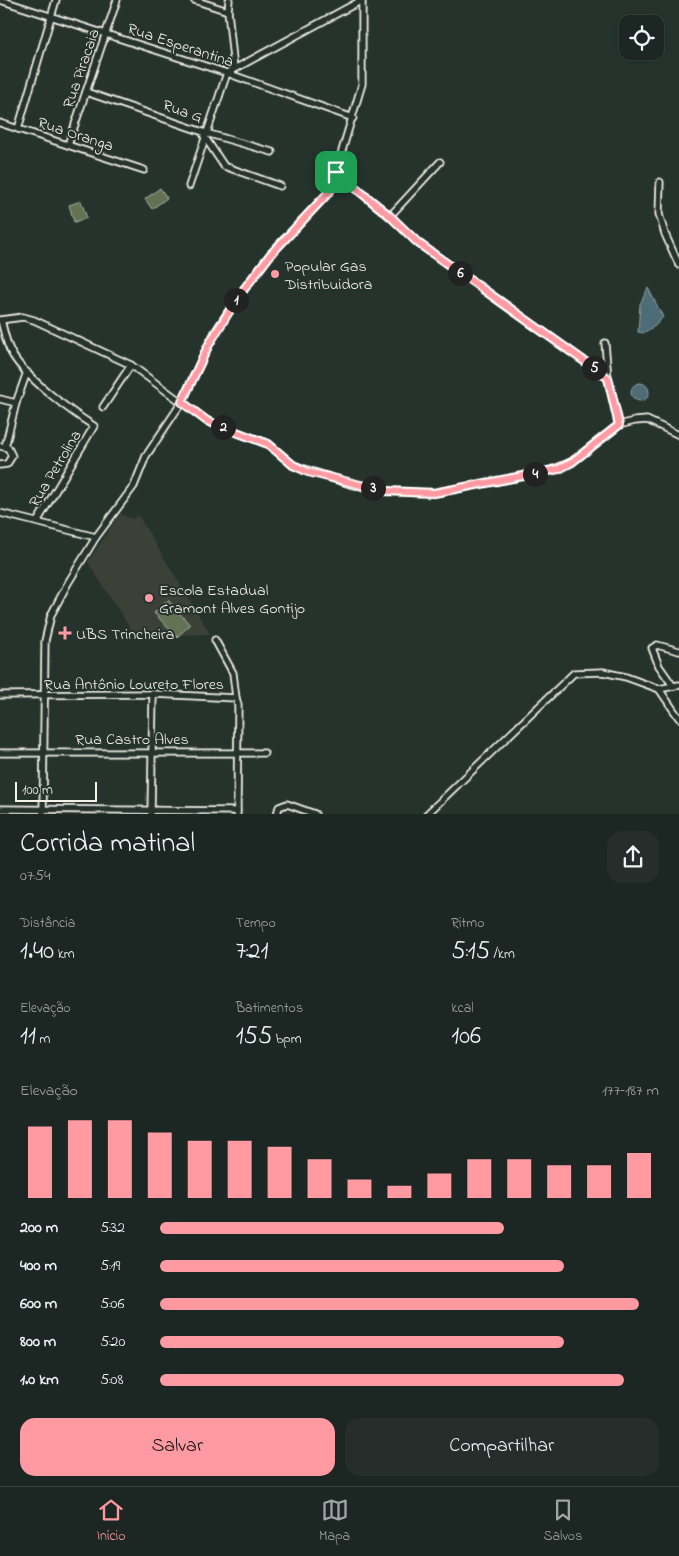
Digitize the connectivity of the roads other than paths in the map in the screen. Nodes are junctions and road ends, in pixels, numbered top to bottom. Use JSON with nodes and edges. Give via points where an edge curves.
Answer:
{"nodes":[{"id":1,"x":0,"y":0,"type":"edge"},
{"id":2,"x":56,"y":0,"type":"edge"},
{"id":3,"x":117,"y":0,"type":"edge"},
{"id":4,"x":194,"y":0,"type":"edge"},
{"id":5,"x":230,"y":0,"type":"edge"},
{"id":6,"x":362,"y":0,"type":"edge"},
{"id":7,"x":228,"y":11,"type":"junction"},
{"id":8,"x":50,"y":16,"type":"junction"},
{"id":9,"x":106,"y":33,"type":"junction"},
{"id":10,"x":234,"y":69,"type":"junction"},
{"id":11,"x":227,"y":73,"type":"junction"},
{"id":12,"x":86,"y":92,"type":"junction"},
{"id":13,"x":353,"y":118,"type":"junction"},
{"id":14,"x":0,"y":123,"type":"edge"},
{"id":15,"x":18,"y":129,"type":"junction"},
{"id":16,"x":205,"y":135,"type":"junction"},
{"id":17,"x":68,"y":145,"type":"junction"},
{"id":18,"x":272,"y":152,"type":"dead end"},
{"id":19,"x":440,"y":162,"type":"dead end"},
{"id":20,"x":144,"y":170,"type":"dead end"},
{"id":21,"x":336,"y":172,"type":"junction"},
{"id":22,"x":660,"y":182,"type":"dead end"},
{"id":23,"x":189,"y":186,"type":"dead end"},
{"id":24,"x":280,"y":186,"type":"dead end"},
{"id":25,"x":390,"y":216,"type":"junction"},
{"id":26,"x":678,"y":262,"type":"edge"},
{"id":27,"x":1,"y":320,"type":"edge"},
{"id":28,"x":605,"y":343,"type":"dead end"},
{"id":29,"x":131,"y":365,"type":"junction"},
{"id":30,"x":27,"y":372,"type":"junction"},
{"id":31,"x":608,"y":378,"type":"junction"},
{"id":32,"x":0,"y":398,"type":"edge"},
{"id":33,"x":182,"y":402,"type":"junction"},
{"id":34,"x":16,"y":404,"type":"junction"},
{"id":35,"x":103,"y":407,"type":"dead end"},
{"id":36,"x":619,"y":425,"type":"junction"},
{"id":37,"x":679,"y":436,"type":"edge"},
{"id":38,"x":3,"y":446,"type":"edge"},
{"id":39,"x":0,"y":465,"type":"edge"},
{"id":40,"x":0,"y":513,"type":"edge"},
{"id":41,"x":37,"y":522,"type":"junction"},
{"id":42,"x":96,"y":537,"type":"junction"},
{"id":43,"x":215,"y":640,"type":"dead end"},
{"id":44,"x":679,"y":651,"type":"edge"},
{"id":45,"x":676,"y":686,"type":"edge"},
{"id":46,"x":659,"y":689,"type":"junction"},
{"id":47,"x":153,"y":694,"type":"junction"},
{"id":48,"x":0,"y":695,"type":"edge"},
{"id":49,"x":45,"y":696,"type":"junction"},
{"id":50,"x":236,"y":698,"type":"junction"},
{"id":51,"x":679,"y":718,"type":"edge"},
{"id":52,"x":0,"y":752,"type":"edge"},
{"id":53,"x":44,"y":752,"type":"junction"},
{"id":54,"x":151,"y":752,"type":"junction"},
{"id":55,"x":238,"y":753,"type":"junction"},
{"id":56,"x":264,"y":753,"type":"dead end"},
{"id":57,"x":0,"y":809,"type":"edge"},
{"id":58,"x":43,"y":811,"type":"edge"},
{"id":59,"x":152,"y":812,"type":"edge"},
{"id":60,"x":237,"y":812,"type":"edge"},
{"id":61,"x":277,"y":814,"type":"edge"},
{"id":62,"x":315,"y":814,"type":"edge"},
{"id":63,"x":427,"y":814,"type":"edge"}],
"edges":[{"from":1,"to":8,"type":"street","name":"Rua Esperantina"},
{"from":2,"to":8,"type":"street"},
{"from":3,"to":9,"type":"street","name":"Rua Piracaia"},
{"from":4,"to":7,"type":"street"},
{"from":5,"to":7,"type":"street"},
{"from":6,"to":10,"type":"street"},
{"from":6,"to":13,"type":"street","via":[[362,84]]},
{"from":7,"to":10,"type":"street"},
{"from":8,"to":9,"type":"street","name":"Rua Esperantina"},
{"from":8,"to":15,"type":"street"},
{"from":9,"to":11,"type":"street","name":"Rua Esperantina","via":[[143,48]]},
{"from":9,"to":12,"type":"street","name":"Rua Piracaia"},
{"from":10,"to":11,"type":"street"},
{"from":11,"to":13,"type":"street","name":"Rua Esperantina"},
{"from":11,"to":16,"type":"street"},
{"from":12,"to":16,"type":"street","name":"Rua G"},
{"from":12,"to":17,"type":"street","name":"Rua Piracaia"},
{"from":13,"to":21,"type":"street"},
{"from":14,"to":15,"type":"street","name":"Rua Oranga"},
{"from":15,"to":17,"type":"street","name":"Rua Oranga"},
{"from":16,"to":18,"type":"street","name":"Rua G"},
{"from":16,"to":23,"type":"street"},
{"from":16,"to":24,"type":"street","via":[[224,166]]},
{"from":17,"to":20,"type":"street","name":"Rua Oranga"},
{"from":19,"to":25,"type":"street"},
{"from":21,"to":25,"type":"street"},
{"from":21,"to":33,"type":"street","via":[[330,191],[270,255],[238,297],[212,339]]},
{"from":22,"to":26,"type":"street","via":[[659,214]]},
{"from":25,"to":31,"type":"street","via":[[418,243]]},
{"from":27,"to":29,"type":"street","via":[[23,317],[34,320]]},
{"from":27,"to":30,"type":"street","via":[[12,354]]},
{"from":28,"to":31,"type":"street"},
{"from":29,"to":33,"type":"street"},
{"from":29,"to":35,"type":"street"},
{"from":30,"to":34,"type":"street"},
{"from":30,"to":41,"type":"street","name":"Rua Petrolina","via":[[94,428]]},
{"from":31,"to":36,"type":"street"},
{"from":32,"to":34,"type":"street"},
{"from":33,"to":36,"type":"street","via":[[207,421],[268,444],[293,465],[308,472],[359,486],[417,494],[559,469]]},
{"from":33,"to":42,"type":"street","via":[[146,456],[134,486]]},
{"from":34,"to":38,"type":"street"},
{"from":36,"to":37,"type":"street","via":[[646,420]]},
{"from":38,"to":39,"type":"street","via":[[11,453],[11,459]]},
{"from":40,"to":41,"type":"street"},
{"from":41,"to":42,"type":"street"},
{"from":42,"to":49,"type":"street","via":[[51,615],[45,641]]},
{"from":43,"to":50,"type":"street","name":"Rua Antônio Loureto Flores","via":[[232,673]]},
{"from":44,"to":45,"type":"street","via":[[657,645],[652,648],[659,666]]},
{"from":45,"to":46,"type":"street"},
{"from":46,"to":51,"type":"street"},
{"from":46,"to":63,"type":"street","via":[[603,672],[574,673]]},
{"from":47,"to":49,"type":"street","name":"Rua Antônio Loureto Flores"},
{"from":47,"to":50,"type":"street","name":"Rua Antônio Loureto Flores"},
{"from":47,"to":54,"type":"street"},
{"from":48,"to":49,"type":"street","name":"Rua Antônio Loureto Flores"},
{"from":49,"to":53,"type":"street"},
{"from":50,"to":55,"type":"street"},
{"from":52,"to":53,"type":"street","name":"Rua Castro Alves"},
{"from":53,"to":54,"type":"street","name":"Rua Castro Alves"},
{"from":53,"to":58,"type":"street"},
{"from":54,"to":55,"type":"street","name":"Rua Castro Alves"},
{"from":54,"to":59,"type":"street"},
{"from":55,"to":56,"type":"street","name":"Rua Castro Alves"},
{"from":55,"to":60,"type":"street"},
{"from":57,"to":58,"type":"street"},
{"from":58,"to":59,"type":"street"},
{"from":59,"to":60,"type":"street"},
{"from":61,"to":62,"type":"street","via":[[282,805]]}]}
